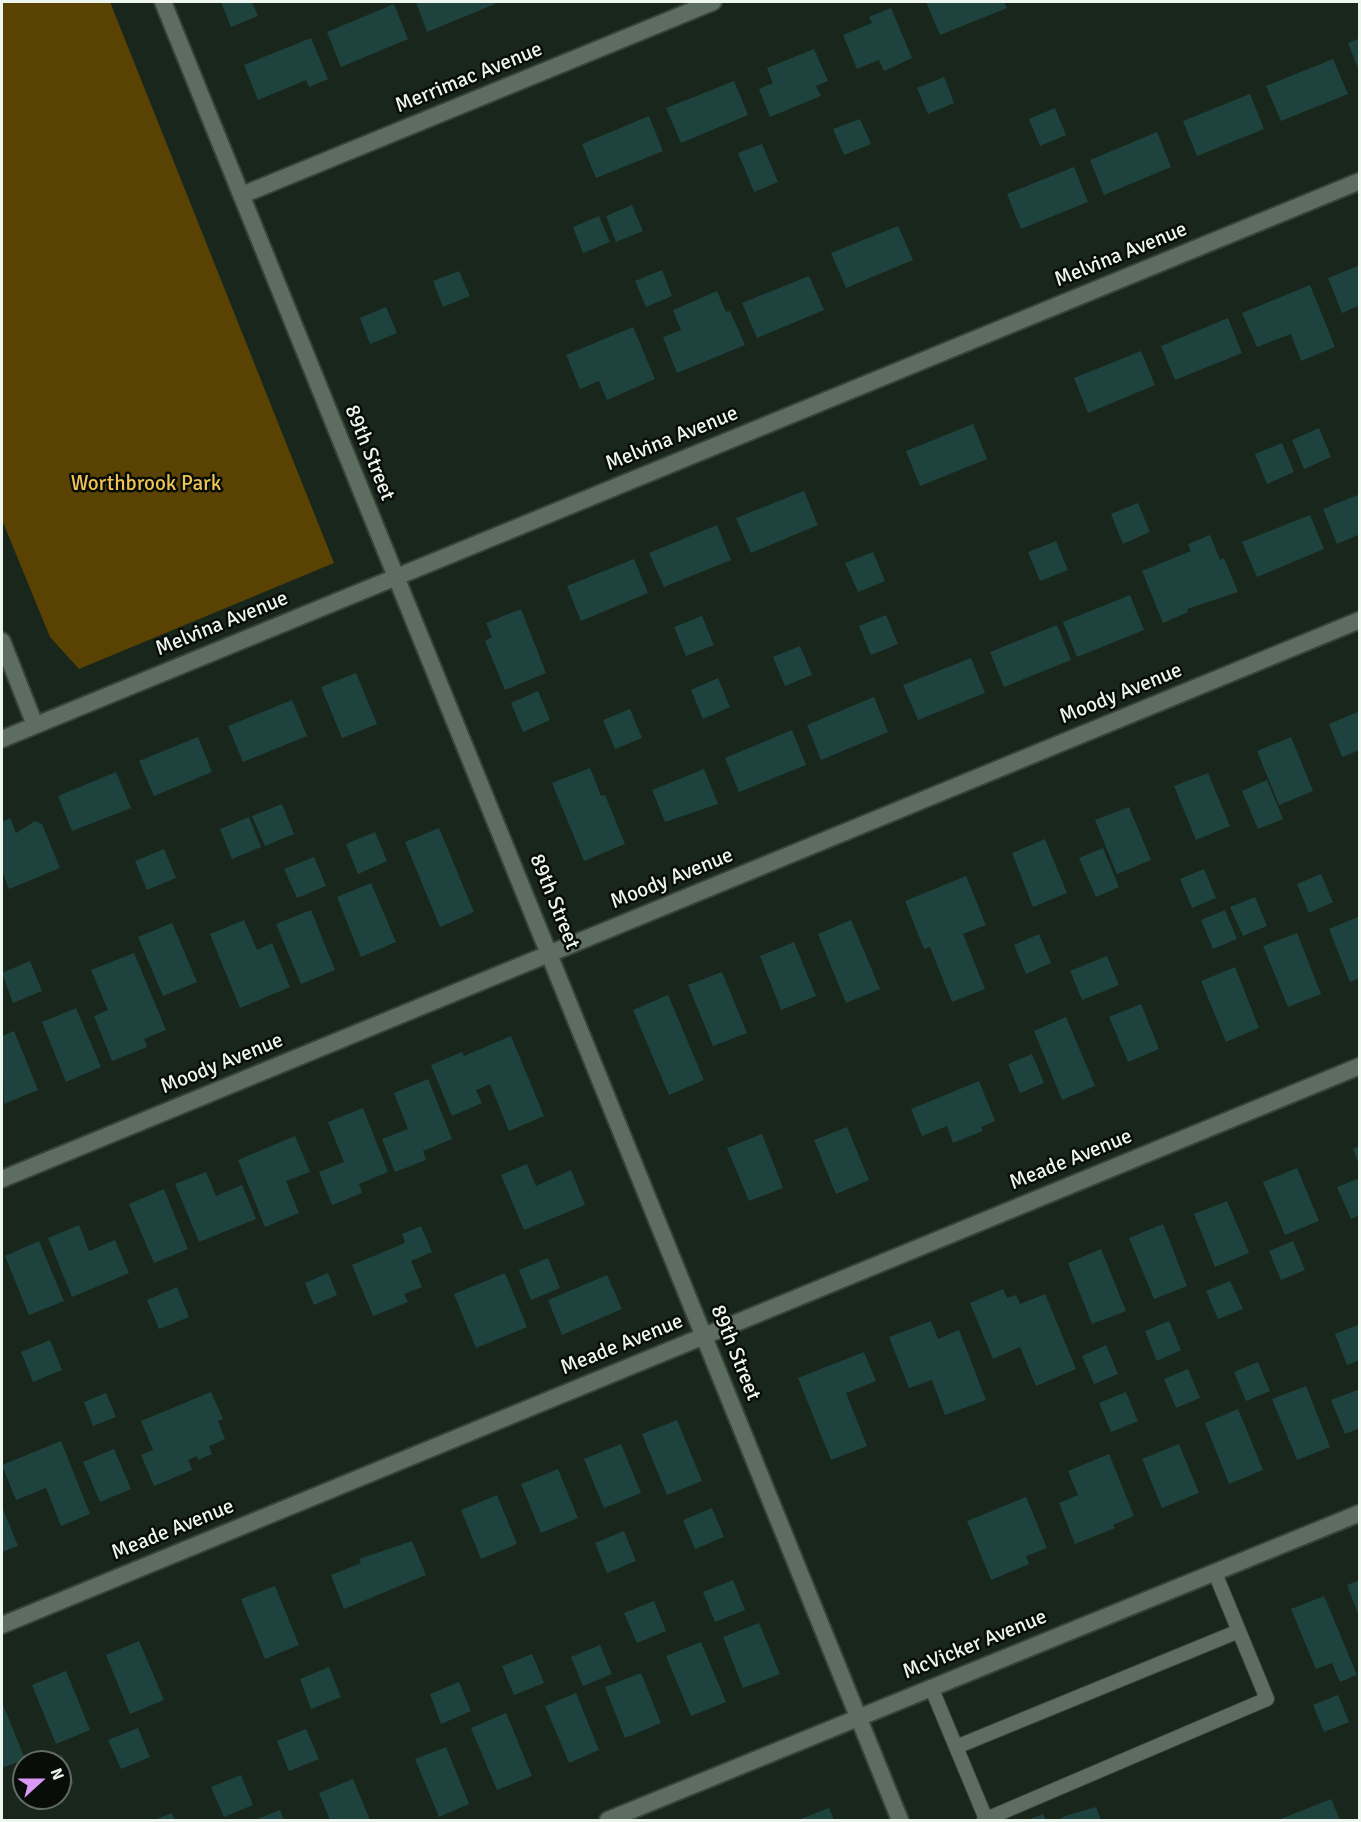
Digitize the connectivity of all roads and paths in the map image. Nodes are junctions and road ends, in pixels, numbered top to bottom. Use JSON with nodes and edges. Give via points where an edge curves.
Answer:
{"nodes":[{"id":1,"x":163,"y":2,"type":"edge"},
{"id":2,"x":712,"y":2,"type":"edge"},
{"id":3,"x":1359,"y":181,"type":"edge"},
{"id":4,"x":242,"y":195,"type":"junction"},
{"id":5,"x":394,"y":578,"type":"junction"},
{"id":6,"x":1359,"y":620,"type":"edge"},
{"id":7,"x":2,"y":641,"type":"edge"},
{"id":8,"x":35,"y":725,"type":"junction"},
{"id":9,"x":2,"y":739,"type":"edge"},
{"id":10,"x":551,"y":953,"type":"junction"},
{"id":11,"x":1359,"y":1066,"type":"edge"},
{"id":12,"x":2,"y":1179,"type":"edge"},
{"id":13,"x":704,"y":1335,"type":"junction"},
{"id":14,"x":1359,"y":1513,"type":"edge"},
{"id":15,"x":1215,"y":1573,"type":"junction"},
{"id":16,"x":2,"y":1625,"type":"edge"},
{"id":17,"x":1239,"y":1631,"type":"junction"},
{"id":18,"x":931,"y":1687,"type":"junction"},
{"id":19,"x":860,"y":1717,"type":"junction"},
{"id":20,"x":956,"y":1747,"type":"junction"},
{"id":21,"x":985,"y":1820,"type":"edge"},
{"id":22,"x":608,"y":1821,"type":"edge"},
{"id":23,"x":900,"y":1821,"type":"edge"}],
"edges":[{"from":1,"to":4,"type":"street","name":"89th Street"},
{"from":2,"to":4,"type":"street","name":"Merrimac Avenue"},
{"from":3,"to":5,"type":"street","name":"Melvina Avenue"},
{"from":4,"to":5,"type":"street","name":"89th Street"},
{"from":5,"to":8,"type":"street","name":"Melvina Avenue"},
{"from":5,"to":10,"type":"street","name":"89th Street"},
{"from":6,"to":10,"type":"street","name":"Moody Avenue"},
{"from":7,"to":8,"type":"street"},
{"from":8,"to":9,"type":"street","name":"Melvina Avenue"},
{"from":10,"to":12,"type":"street","name":"Moody Avenue"},
{"from":10,"to":13,"type":"street","name":"89th Street"},
{"from":11,"to":13,"type":"street","name":"Meade Avenue"},
{"from":13,"to":16,"type":"street","name":"Meade Avenue"},
{"from":13,"to":19,"type":"street","name":"89th Street"},
{"from":14,"to":15,"type":"street","name":"McVicker Avenue"},
{"from":15,"to":17,"type":"lane"},
{"from":15,"to":18,"type":"street","name":"McVicker Avenue"},
{"from":17,"to":20,"type":"lane"},
{"from":17,"to":21,"type":"lane","via":[[1267,1699]]},
{"from":18,"to":19,"type":"street","name":"McVicker Avenue"},
{"from":18,"to":20,"type":"lane"},
{"from":19,"to":22,"type":"street","name":"McVicker Avenue"},
{"from":19,"to":23,"type":"street","name":"89th Street"},
{"from":20,"to":21,"type":"lane"}]}
